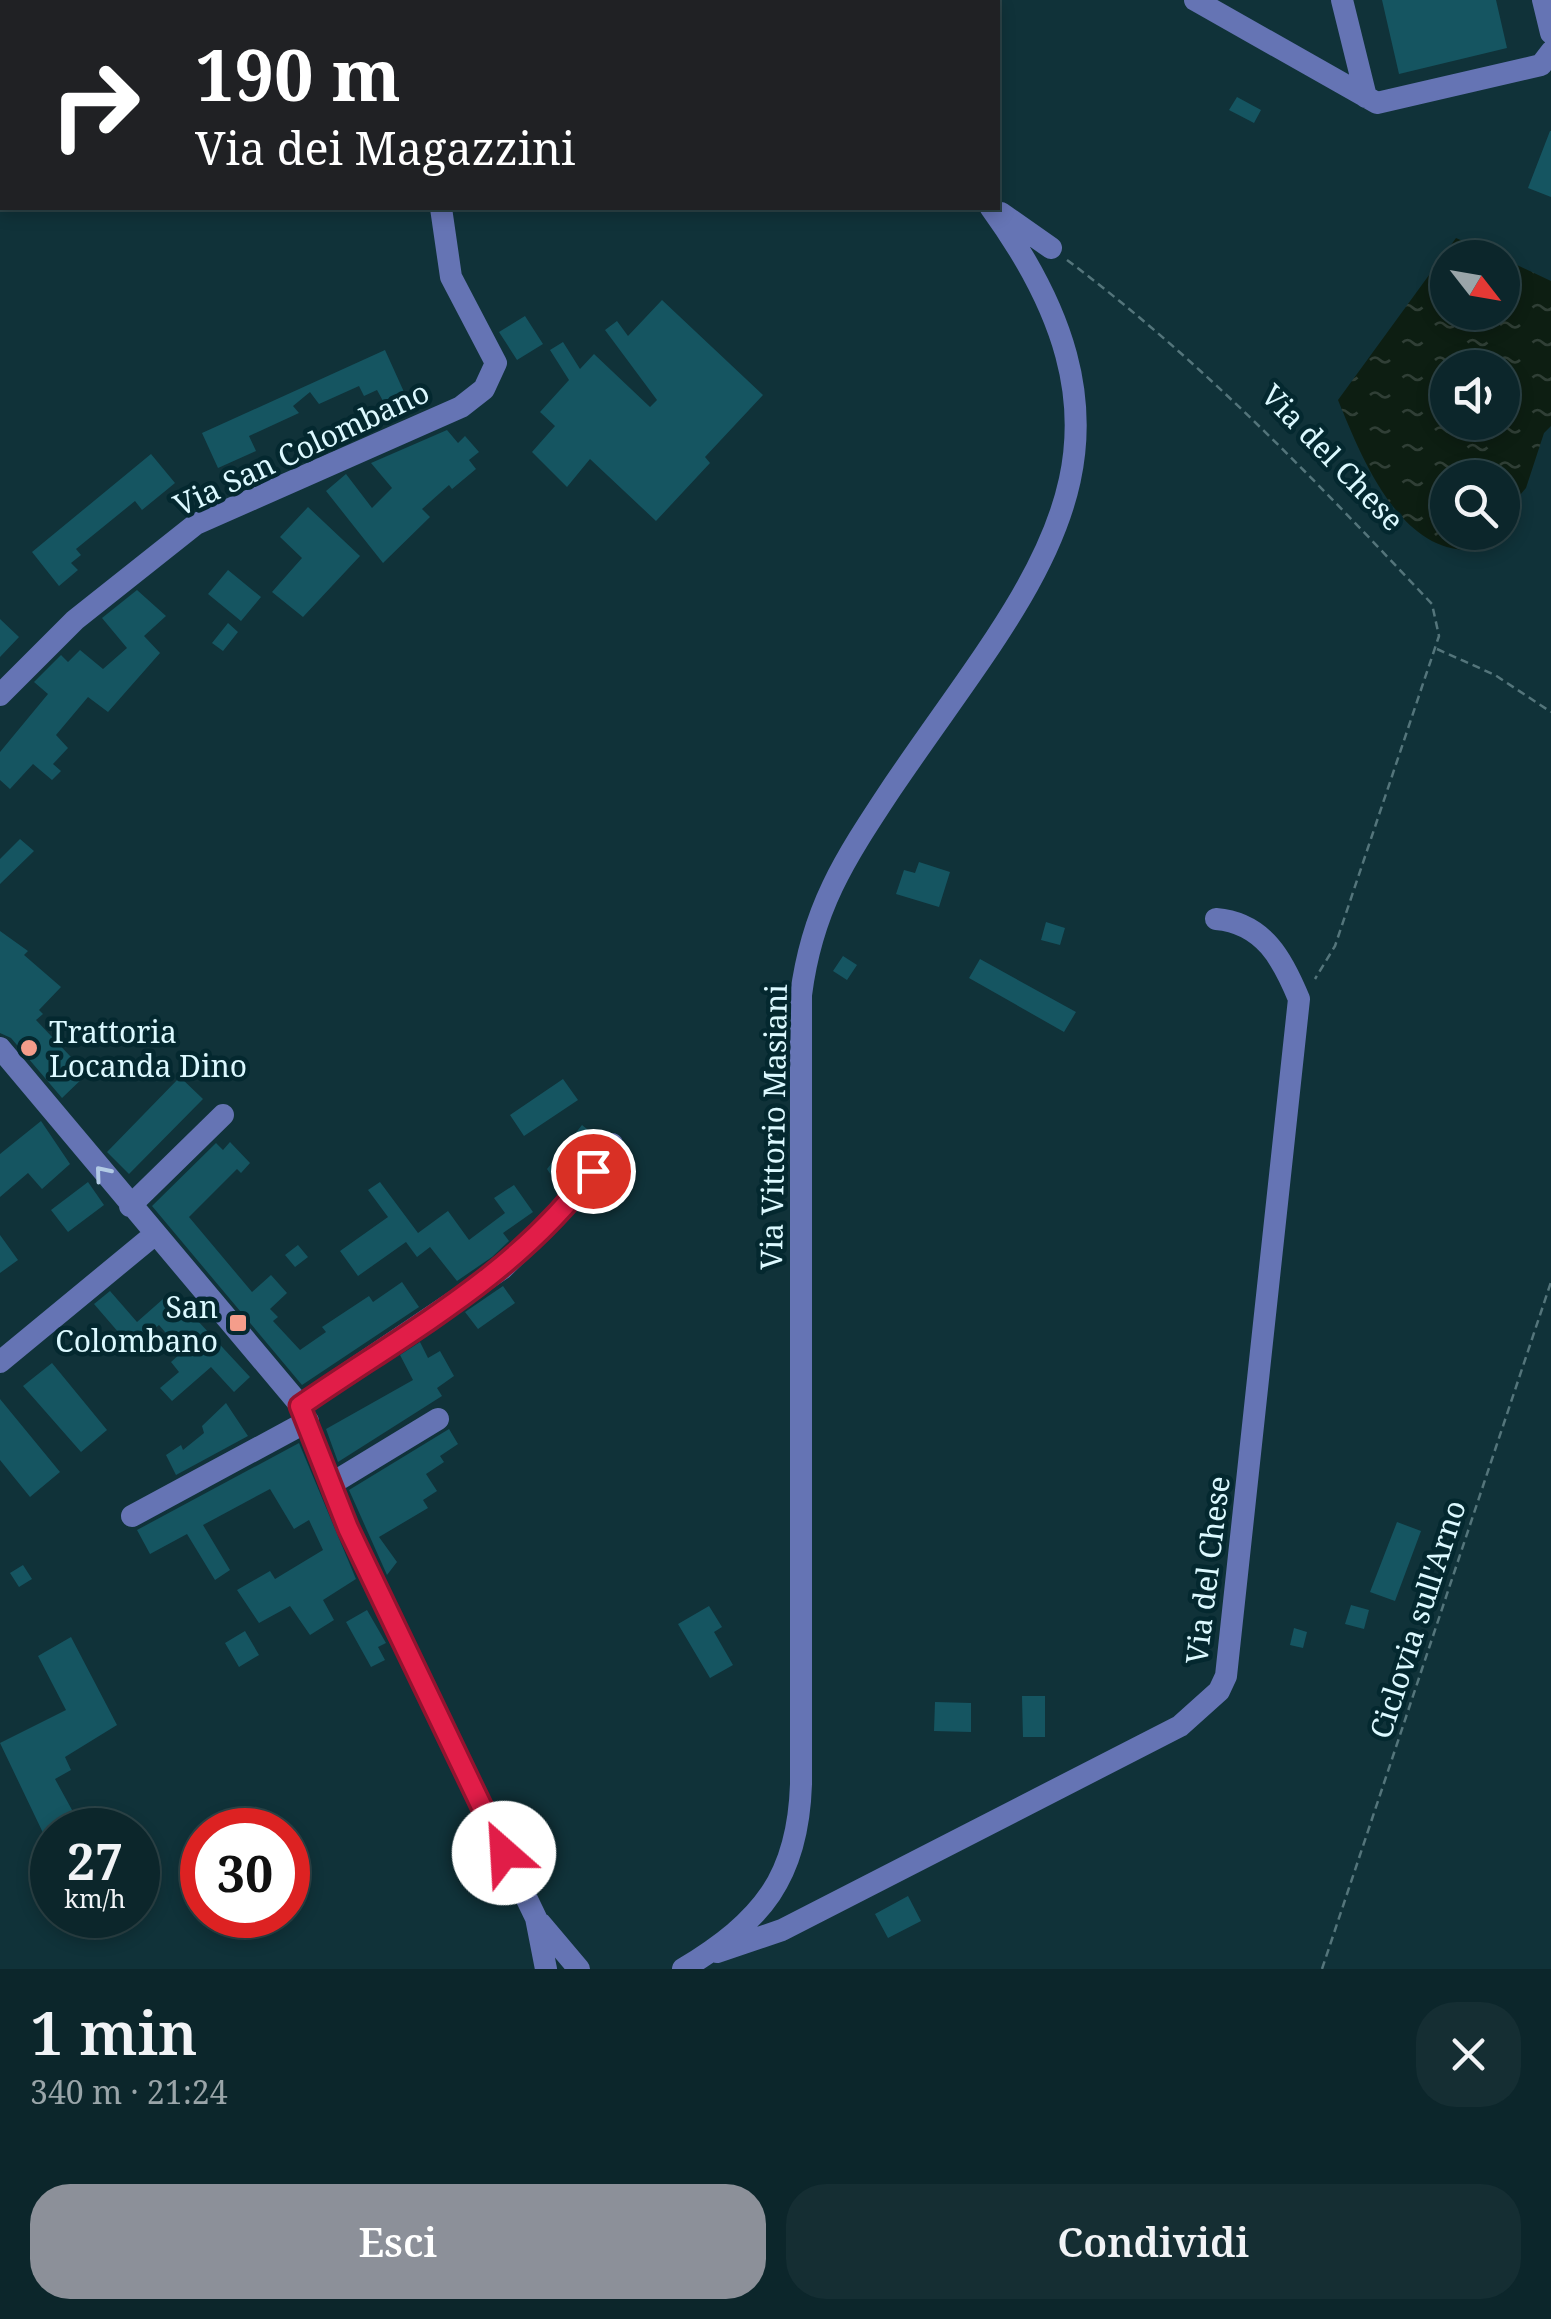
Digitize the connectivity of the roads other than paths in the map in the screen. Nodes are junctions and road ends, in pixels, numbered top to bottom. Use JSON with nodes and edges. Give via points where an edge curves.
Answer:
{"nodes":[{"id":1,"x":1195,"y":0,"type":"edge"},
{"id":2,"x":1342,"y":0,"type":"edge"},
{"id":3,"x":1543,"y":0,"type":"edge"},
{"id":4,"x":1551,"y":33,"type":"edge"},
{"id":5,"x":1551,"y":52,"type":"edge"},
{"id":6,"x":1366,"y":97,"type":"junction"},
{"id":7,"x":441,"y":210,"type":"edge"},
{"id":8,"x":993,"y":210,"type":"edge"},
{"id":9,"x":995,"y":210,"type":"edge"},
{"id":10,"x":1051,"y":248,"type":"road end"},
{"id":11,"x":0,"y":695,"type":"edge"},
{"id":12,"x":1216,"y":919,"type":"dead end"},
{"id":13,"x":0,"y":1048,"type":"edge"},
{"id":14,"x":224,"y":1115,"type":"dead end"},
{"id":15,"x":612,"y":1144,"type":"dead end"},
{"id":16,"x":130,"y":1206,"type":"junction"},
{"id":17,"x":154,"y":1235,"type":"junction"},
{"id":18,"x":0,"y":1362,"type":"edge"},
{"id":19,"x":304,"y":1413,"type":"junction"},
{"id":20,"x":438,"y":1419,"type":"dead end"},
{"id":21,"x":331,"y":1484,"type":"junction"},
{"id":22,"x":132,"y":1516,"type":"dead end"},
{"id":23,"x":764,"y":1904,"type":"junction"},
{"id":24,"x":816,"y":1910,"type":"junction"},
{"id":25,"x":536,"y":1918,"type":"junction"},
{"id":26,"x":770,"y":1936,"type":"junction"},
{"id":27,"x":709,"y":1953,"type":"junction"},
{"id":28,"x":546,"y":1969,"type":"edge"},
{"id":29,"x":580,"y":1969,"type":"edge"},
{"id":30,"x":683,"y":1969,"type":"edge"}],
"edges":[{"from":1,"to":6,"type":"street"},
{"from":2,"to":6,"type":"street"},
{"from":3,"to":4,"type":"street"},
{"from":5,"to":6,"type":"street","via":[[1541,65],[1377,104]]},
{"from":7,"to":11,"type":"street","name":"Via San Colombano","via":[[451,278],[496,363],[484,389],[462,408],[196,524],[75,620]]},
{"from":8,"to":23,"type":"street","name":"Via Vittorio Masiani","via":[[1046,292],[1062,334],[1076,413],[1075,452],[1044,562],[844,860],[806,956],[801,1799],[790,1860]]},
{"from":9,"to":10,"type":"street"},
{"from":12,"to":24,"type":"street","name":"Via del Chese","via":[[1242,925],[1277,951],[1298,1000],[1231,1647],[1218,1690],[1180,1726]]},
{"from":16,"to":13,"type":"street","one_way":true},
{"from":14,"to":16,"type":"street"},
{"from":15,"to":19,"type":"street","via":[[573,1199],[502,1269]]},
{"from":16,"to":17,"type":"street"},
{"from":17,"to":18,"type":"street"},
{"from":17,"to":19,"type":"street"},
{"from":19,"to":21,"type":"street"},
{"from":19,"to":22,"type":"street"},
{"from":20,"to":21,"type":"street"},
{"from":21,"to":25,"type":"street"},
{"from":23,"to":24,"type":"street"},
{"from":23,"to":26,"type":"street"},
{"from":23,"to":27,"type":"street","name":"Via del Chese"},
{"from":24,"to":26,"type":"street","name":"Via del Chese"},
{"from":25,"to":28,"type":"street"},
{"from":25,"to":29,"type":"street"},
{"from":26,"to":27,"type":"street","name":"Via del Chese"},
{"from":27,"to":30,"type":"street","name":"Via del Chese"}]}
